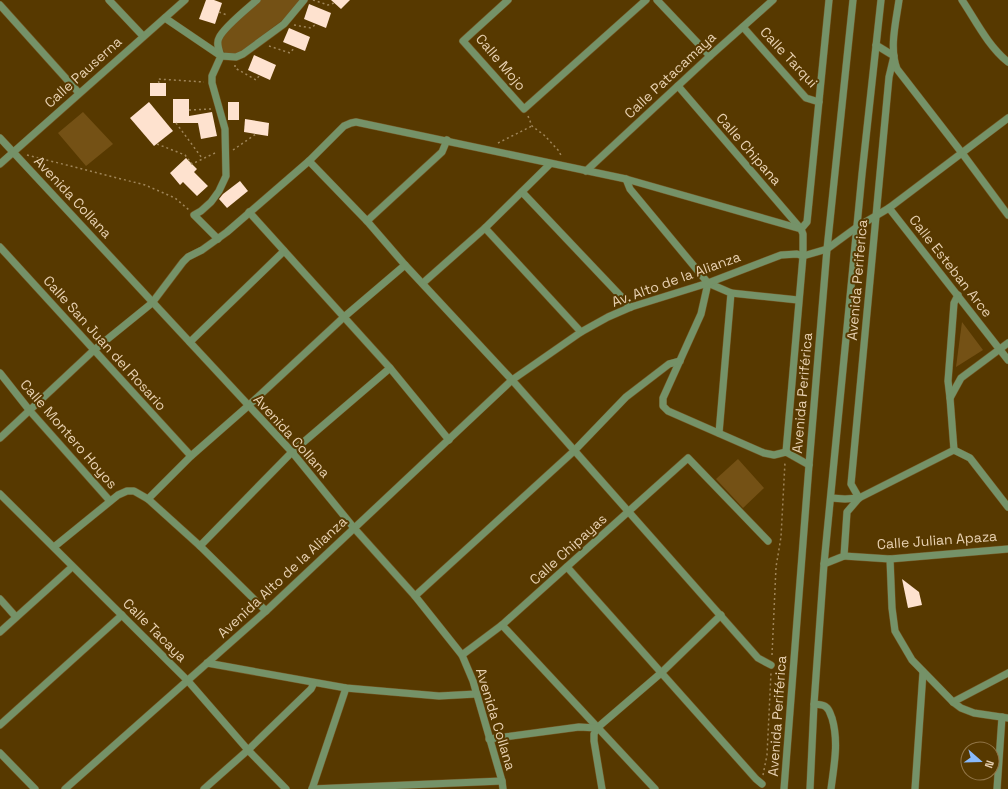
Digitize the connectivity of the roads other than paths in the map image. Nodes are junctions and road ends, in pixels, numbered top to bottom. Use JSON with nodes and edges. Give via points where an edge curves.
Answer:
{"nodes":[{"id":1,"x":109,"y":0,"type":"edge"},
{"id":2,"x":185,"y":0,"type":"edge"},
{"id":3,"x":257,"y":0,"type":"edge"},
{"id":4,"x":304,"y":0,"type":"edge"},
{"id":5,"x":508,"y":0,"type":"edge"},
{"id":6,"x":646,"y":0,"type":"edge"},
{"id":7,"x":657,"y":0,"type":"edge"},
{"id":8,"x":773,"y":0,"type":"edge"},
{"id":9,"x":829,"y":0,"type":"edge"},
{"id":10,"x":853,"y":0,"type":"edge"},
{"id":11,"x":881,"y":0,"type":"edge"},
{"id":12,"x":899,"y":0,"type":"edge"},
{"id":13,"x":962,"y":0,"type":"edge"},
{"id":14,"x":0,"y":5,"type":"edge"},
{"id":15,"x":165,"y":18,"type":"junction"},
{"id":16,"x":743,"y":27,"type":"junction"},
{"id":17,"x":143,"y":36,"type":"junction"},
{"id":18,"x":876,"y":45,"type":"junction"},
{"id":19,"x":222,"y":56,"type":"junction"},
{"id":20,"x":710,"y":56,"type":"junction"},
{"id":21,"x":894,"y":56,"type":"junction"},
{"id":22,"x":1008,"y":62,"type":"edge"},
{"id":23,"x":678,"y":86,"type":"junction"},
{"id":24,"x":79,"y":93,"type":"junction"},
{"id":25,"x":819,"y":102,"type":"junction"},
{"id":26,"x":1008,"y":118,"type":"edge"},
{"id":27,"x":0,"y":138,"type":"edge"},
{"id":28,"x":447,"y":140,"type":"junction"},
{"id":29,"x":962,"y":153,"type":"junction"},
{"id":30,"x":15,"y":154,"type":"junction"},
{"id":31,"x":309,"y":160,"type":"junction"},
{"id":32,"x":0,"y":164,"type":"edge"},
{"id":33,"x":550,"y":164,"type":"junction"},
{"id":34,"x":586,"y":171,"type":"junction"},
{"id":35,"x":626,"y":179,"type":"junction"},
{"id":36,"x":522,"y":192,"type":"junction"},
{"id":37,"x":889,"y":208,"type":"junction"},
{"id":38,"x":249,"y":212,"type":"junction"},
{"id":39,"x":1008,"y":215,"type":"edge"},
{"id":40,"x":876,"y":216,"type":"junction"},
{"id":41,"x":367,"y":220,"type":"junction"},
{"id":42,"x":857,"y":227,"type":"junction"},
{"id":43,"x":485,"y":228,"type":"junction"},
{"id":44,"x":801,"y":229,"type":"junction"},
{"id":45,"x":218,"y":239,"type":"junction"},
{"id":46,"x":0,"y":246,"type":"edge"},
{"id":47,"x":827,"y":249,"type":"junction"},
{"id":48,"x":284,"y":251,"type":"junction"},
{"id":49,"x":803,"y":256,"type":"junction"},
{"id":50,"x":405,"y":265,"type":"junction"},
{"id":51,"x":423,"y":283,"type":"junction"},
{"id":52,"x":708,"y":283,"type":"junction"},
{"id":53,"x":731,"y":293,"type":"junction"},
{"id":54,"x":958,"y":295,"type":"junction"},
{"id":55,"x":798,"y":300,"type":"junction"},
{"id":56,"x":152,"y":303,"type":"junction"},
{"id":57,"x":631,"y":307,"type":"junction"},
{"id":58,"x":344,"y":317,"type":"junction"},
{"id":59,"x":581,"y":332,"type":"junction"},
{"id":60,"x":190,"y":342,"type":"junction"},
{"id":61,"x":1008,"y":343,"type":"edge"},
{"id":62,"x":1000,"y":349,"type":"junction"},
{"id":63,"x":94,"y":350,"type":"junction"},
{"id":64,"x":680,"y":360,"type":"junction"},
{"id":65,"x":1008,"y":360,"type":"edge"},
{"id":66,"x":390,"y":368,"type":"junction"},
{"id":67,"x":0,"y":373,"type":"edge"},
{"id":68,"x":512,"y":380,"type":"junction"},
{"id":69,"x":950,"y":398,"type":"junction"},
{"id":70,"x":248,"y":406,"type":"junction"},
{"id":71,"x":30,"y":411,"type":"junction"},
{"id":72,"x":719,"y":433,"type":"junction"},
{"id":73,"x":0,"y":438,"type":"edge"},
{"id":74,"x":449,"y":440,"type":"junction"},
{"id":75,"x":954,"y":450,"type":"junction"},
{"id":76,"x":574,"y":451,"type":"junction"},
{"id":77,"x":292,"y":452,"type":"junction"},
{"id":78,"x":786,"y":452,"type":"junction"},
{"id":79,"x":191,"y":456,"type":"junction"},
{"id":80,"x":809,"y":465,"type":"junction"},
{"id":81,"x":0,"y":494,"type":"edge"},
{"id":82,"x":831,"y":498,"type":"junction"},
{"id":83,"x":859,"y":498,"type":"junction"},
{"id":84,"x":148,"y":499,"type":"junction"},
{"id":85,"x":110,"y":502,"type":"junction"},
{"id":86,"x":1008,"y":507,"type":"edge"},
{"id":87,"x":629,"y":512,"type":"junction"},
{"id":88,"x":354,"y":528,"type":"junction"},
{"id":89,"x":768,"y":541,"type":"dead end"},
{"id":90,"x":200,"y":546,"type":"junction"},
{"id":91,"x":54,"y":547,"type":"junction"},
{"id":92,"x":1008,"y":549,"type":"edge"},
{"id":93,"x":844,"y":556,"type":"junction"},
{"id":94,"x":890,"y":559,"type":"junction"},
{"id":95,"x":824,"y":564,"type":"junction"},
{"id":96,"x":72,"y":567,"type":"junction"},
{"id":97,"x":567,"y":567,"type":"junction"},
{"id":98,"x":415,"y":596,"type":"junction"},
{"id":99,"x":0,"y":599,"type":"edge"},
{"id":100,"x":266,"y":611,"type":"junction"},
{"id":101,"x":122,"y":615,"type":"junction"},
{"id":102,"x":721,"y":615,"type":"junction"},
{"id":103,"x":16,"y":617,"type":"junction"},
{"id":104,"x":502,"y":625,"type":"junction"},
{"id":105,"x":0,"y":632,"type":"edge"},
{"id":106,"x":462,"y":655,"type":"junction"},
{"id":107,"x":207,"y":664,"type":"junction"},
{"id":108,"x":771,"y":664,"type":"road end"},
{"id":109,"x":923,"y":672,"type":"junction"},
{"id":110,"x":661,"y":673,"type":"junction"},
{"id":111,"x":1008,"y":674,"type":"edge"},
{"id":112,"x":188,"y":681,"type":"junction"},
{"id":113,"x":314,"y":683,"type":"junction"},
{"id":114,"x":346,"y":688,"type":"junction"},
{"id":115,"x":476,"y":694,"type":"junction"},
{"id":116,"x":953,"y":702,"type":"junction"},
{"id":117,"x":814,"y":704,"type":"junction"},
{"id":118,"x":1005,"y":717,"type":"edge"},
{"id":119,"x":0,"y":725,"type":"edge"},
{"id":120,"x":597,"y":728,"type":"junction"},
{"id":121,"x":489,"y":739,"type":"junction"},
{"id":122,"x":248,"y":750,"type":"junction"},
{"id":123,"x":0,"y":752,"type":"edge"},
{"id":124,"x":762,"y":784,"type":"road end"},
{"id":125,"x":502,"y":785,"type":"edge"},
{"id":126,"x":35,"y":789,"type":"edge"},
{"id":127,"x":65,"y":789,"type":"edge"},
{"id":128,"x":204,"y":789,"type":"edge"},
{"id":129,"x":286,"y":789,"type":"edge"},
{"id":130,"x":312,"y":789,"type":"edge"},
{"id":131,"x":602,"y":789,"type":"edge"},
{"id":132,"x":655,"y":789,"type":"edge"},
{"id":133,"x":784,"y":789,"type":"edge"},
{"id":134,"x":810,"y":789,"type":"edge"},
{"id":135,"x":832,"y":789,"type":"edge"},
{"id":136,"x":915,"y":789,"type":"edge"},
{"id":137,"x":997,"y":789,"type":"edge"}],
"edges":[{"from":1,"to":17,"type":"street"},
{"from":2,"to":15,"type":"street","name":"Calle Pauserna"},
{"from":3,"to":19,"type":"street","via":[[218,38]]},
{"from":4,"to":19,"type":"street","via":[[285,23],[243,54],[236,57]]},
{"from":5,"to":6,"type":"street","name":"Calle Mojo","via":[[463,41],[524,109]]},
{"from":7,"to":20,"type":"street"},
{"from":8,"to":16,"type":"street","name":"Calle Patacamaya"},
{"from":9,"to":25,"type":"street"},
{"from":10,"to":47,"type":"street","name":"Avenida Periférica"},
{"from":11,"to":18,"type":"street"},
{"from":12,"to":21,"type":"street"},
{"from":13,"to":22,"type":"street","via":[[990,43]]},
{"from":14,"to":24,"type":"street"},
{"from":15,"to":17,"type":"street","name":"Calle Pauserna"},
{"from":15,"to":19,"type":"street"},
{"from":16,"to":20,"type":"street","name":"Calle Patacamaya"},
{"from":16,"to":25,"type":"street","name":"Calle Tarqui","via":[[806,98]]},
{"from":17,"to":24,"type":"street","name":"Calle Pauserna"},
{"from":18,"to":21,"type":"street"},
{"from":18,"to":42,"type":"street"},
{"from":19,"to":45,"type":"street","via":[[212,76],[212,83],[225,129],[226,176],[211,202],[194,215]]},
{"from":20,"to":23,"type":"street","name":"Calle Patacamaya"},
{"from":21,"to":29,"type":"street","via":[[897,69]]},
{"from":21,"to":40,"type":"street","name":"Avenida Periferica","via":[[889,77]]},
{"from":23,"to":34,"type":"street","name":"Calle Patacamaya"},
{"from":23,"to":44,"type":"street","name":"Calle Chipana"},
{"from":24,"to":30,"type":"street","name":"Calle Pauserna"},
{"from":25,"to":44,"type":"street","via":[[807,222]]},
{"from":26,"to":29,"type":"street","name":"Av. Alto de la Alianza"},
{"from":27,"to":30,"type":"street","name":"Avenida Collana"},
{"from":28,"to":31,"type":"street","via":[[353,122],[344,126]]},
{"from":28,"to":33,"type":"street"},
{"from":28,"to":41,"type":"street","via":[[442,152]]},
{"from":29,"to":37,"type":"street","name":"Av. Alto de la Alianza"},
{"from":29,"to":39,"type":"street"},
{"from":30,"to":32,"type":"street","name":"Calle Pauserna"},
{"from":30,"to":56,"type":"street","name":"Avenida Collana"},
{"from":31,"to":38,"type":"street"},
{"from":31,"to":41,"type":"street"},
{"from":33,"to":34,"type":"street"},
{"from":33,"to":36,"type":"street"},
{"from":34,"to":35,"type":"street"},
{"from":35,"to":44,"type":"street"},
{"from":35,"to":52,"type":"street","via":[[630,189]]},
{"from":36,"to":43,"type":"street"},
{"from":36,"to":57,"type":"street"},
{"from":37,"to":40,"type":"street","name":"Av. Alto de la Alianza"},
{"from":37,"to":54,"type":"street","name":"Calle Esteban Arce"},
{"from":38,"to":45,"type":"street"},
{"from":38,"to":48,"type":"street"},
{"from":40,"to":42,"type":"street","name":"Av. Alto de la Alianza"},
{"from":40,"to":83,"type":"street","name":"Avenida Periferica","via":[[850,484]]},
{"from":41,"to":50,"type":"street"},
{"from":42,"to":47,"type":"street","name":"Av. Alto de la Alianza"},
{"from":42,"to":82,"type":"street"},
{"from":43,"to":51,"type":"street"},
{"from":43,"to":59,"type":"street"},
{"from":44,"to":49,"type":"street"},
{"from":45,"to":56,"type":"street","via":[[188,257]]},
{"from":46,"to":63,"type":"street","name":"Calle San Juan del Rosario"},
{"from":47,"to":49,"type":"street","name":"Av. Alto de la Alianza"},
{"from":47,"to":80,"type":"street","name":"Avenida Periférica"},
{"from":48,"to":58,"type":"street"},
{"from":48,"to":60,"type":"street"},
{"from":49,"to":52,"type":"street","name":"Av. Alto de la Alianza","via":[[781,255]]},
{"from":49,"to":55,"type":"street"},
{"from":50,"to":51,"type":"street"},
{"from":50,"to":58,"type":"street"},
{"from":51,"to":68,"type":"street"},
{"from":52,"to":53,"type":"street"},
{"from":52,"to":57,"type":"street","name":"Av. Alto de la Alianza"},
{"from":52,"to":64,"type":"street","via":[[701,314]]},
{"from":53,"to":55,"type":"street"},
{"from":53,"to":72,"type":"street"},
{"from":54,"to":62,"type":"street","name":"Calle Esteban Arce"},
{"from":54,"to":69,"type":"street","via":[[954,303],[948,381]]},
{"from":55,"to":78,"type":"street"},
{"from":56,"to":60,"type":"street","name":"Avenida Collana"},
{"from":56,"to":63,"type":"street"},
{"from":57,"to":59,"type":"street","name":"Av. Alto de la Alianza"},
{"from":58,"to":66,"type":"street"},
{"from":58,"to":70,"type":"street"},
{"from":59,"to":68,"type":"street","name":"Av. Alto de la Alianza"},
{"from":60,"to":70,"type":"street","name":"Avenida Collana"},
{"from":61,"to":62,"type":"street"},
{"from":62,"to":65,"type":"street","name":"Calle Esteban Arce"},
{"from":62,"to":69,"type":"street","via":[[961,378]]},
{"from":63,"to":71,"type":"street"},
{"from":63,"to":79,"type":"street","name":"Calle San Juan del Rosario"},
{"from":64,"to":72,"type":"street","via":[[663,398],[663,406],[668,411]]},
{"from":64,"to":76,"type":"street","via":[[669,364],[626,397]]},
{"from":66,"to":74,"type":"street"},
{"from":66,"to":77,"type":"street"},
{"from":67,"to":71,"type":"street","name":"Calle Montero Hoyos"},
{"from":68,"to":74,"type":"street","name":"Avenida Alto de la Alianza"},
{"from":68,"to":76,"type":"street"},
{"from":69,"to":75,"type":"street"},
{"from":70,"to":77,"type":"street","name":"Avenida Collana"},
{"from":70,"to":79,"type":"street"},
{"from":71,"to":73,"type":"street"},
{"from":71,"to":85,"type":"street","name":"Calle Montero Hoyos"},
{"from":72,"to":78,"type":"street","via":[[764,453],[774,455]]},
{"from":74,"to":88,"type":"street","name":"Avenida Alto de la Alianza"},
{"from":75,"to":83,"type":"street"},
{"from":75,"to":86,"type":"street","via":[[970,458]]},
{"from":76,"to":87,"type":"street"},
{"from":76,"to":98,"type":"street"},
{"from":77,"to":88,"type":"street","name":"Avenida Collana"},
{"from":77,"to":90,"type":"street"},
{"from":78,"to":80,"type":"street"},
{"from":79,"to":84,"type":"street"},
{"from":80,"to":133,"type":"street","name":"Avenida Periférica"},
{"from":81,"to":91,"type":"street","name":"Calle Tacaya"},
{"from":82,"to":83,"type":"street"},
{"from":82,"to":95,"type":"street"},
{"from":83,"to":93,"type":"street","via":[[847,512]]},
{"from":84,"to":85,"type":"street","name":"Calle Montero Hoyos","via":[[127,491]]},
{"from":84,"to":90,"type":"street","name":"Calle Montero Hoyos"},
{"from":85,"to":91,"type":"street"},
{"from":87,"to":89,"type":"street","name":"Calle Chipayas","via":[[688,458]]},
{"from":87,"to":97,"type":"street","name":"Calle Chipayas"},
{"from":87,"to":102,"type":"street"},
{"from":88,"to":98,"type":"street","name":"Avenida Collana"},
{"from":88,"to":100,"type":"street","name":"Avenida Alto de la Alianza"},
{"from":90,"to":100,"type":"street","name":"Calle Montero Hoyos"},
{"from":91,"to":96,"type":"street","name":"Calle Tacaya"},
{"from":92,"to":94,"type":"street","name":"Calle Julian Apaza"},
{"from":93,"to":94,"type":"street","name":"Calle Julian Apaza"},
{"from":93,"to":95,"type":"street"},
{"from":94,"to":109,"type":"street","via":[[895,632],[912,660]]},
{"from":95,"to":117,"type":"street"},
{"from":96,"to":101,"type":"street","name":"Calle Tacaya"},
{"from":96,"to":103,"type":"street"},
{"from":97,"to":104,"type":"street","name":"Calle Chipayas"},
{"from":97,"to":110,"type":"street"},
{"from":98,"to":106,"type":"street","name":"Avenida Collana"},
{"from":99,"to":103,"type":"street"},
{"from":100,"to":107,"type":"street","name":"Avenida Alto de la Alianza"},
{"from":101,"to":112,"type":"street","name":"Calle Tacaya"},
{"from":101,"to":119,"type":"street"},
{"from":102,"to":108,"type":"street","via":[[758,658]]},
{"from":102,"to":110,"type":"street"},
{"from":103,"to":105,"type":"street"},
{"from":104,"to":106,"type":"street","name":"Calle Chipayas"},
{"from":104,"to":120,"type":"street"},
{"from":106,"to":115,"type":"street","name":"Avenida Collana"},
{"from":107,"to":112,"type":"street","name":"Avenida Alto de la Alianza"},
{"from":107,"to":113,"type":"street"},
{"from":109,"to":116,"type":"street"},
{"from":109,"to":136,"type":"street"},
{"from":110,"to":120,"type":"street"},
{"from":110,"to":124,"type":"street"},
{"from":111,"to":116,"type":"street"},
{"from":112,"to":122,"type":"street","name":"Calle Tacaya"},
{"from":112,"to":127,"type":"street","name":"Avenida Alto de la Alianza"},
{"from":113,"to":114,"type":"street"},
{"from":113,"to":122,"type":"street","via":[[311,689]]},
{"from":114,"to":115,"type":"street","via":[[438,696]]},
{"from":114,"to":130,"type":"street"},
{"from":115,"to":121,"type":"street","name":"Avenida Collana"},
{"from":116,"to":118,"type":"street","via":[[974,713]]},
{"from":117,"to":134,"type":"street"},
{"from":117,"to":135,"type":"street","via":[[826,707],[833,723],[836,753]]},
{"from":118,"to":137,"type":"street"},
{"from":120,"to":121,"type":"street"},
{"from":120,"to":131,"type":"street","via":[[594,742]]},
{"from":120,"to":132,"type":"street"},
{"from":121,"to":125,"type":"street","name":"Avenida Collana"},
{"from":122,"to":128,"type":"street"},
{"from":122,"to":129,"type":"street","name":"Calle Tacaya"},
{"from":123,"to":126,"type":"street"},
{"from":125,"to":130,"type":"street"}]}
